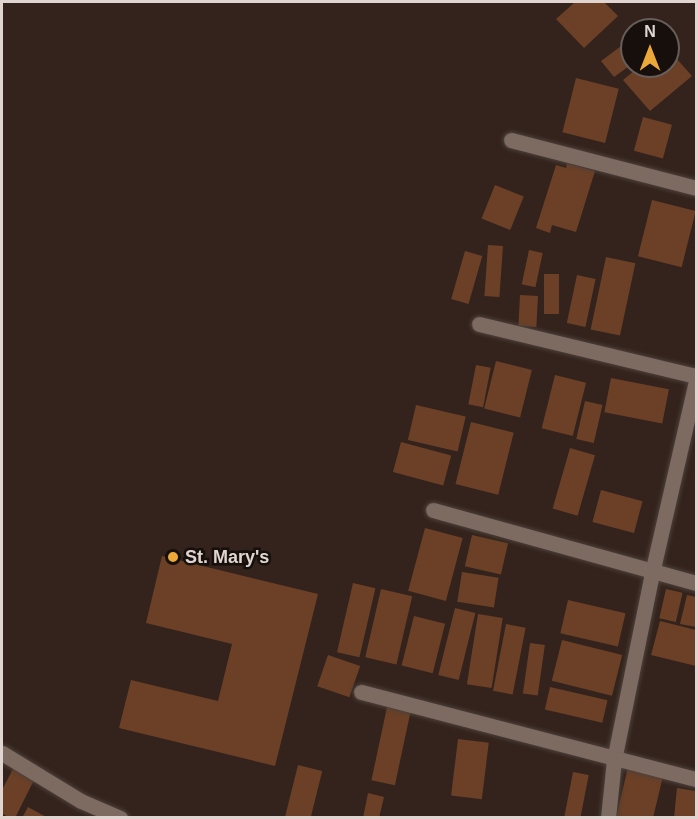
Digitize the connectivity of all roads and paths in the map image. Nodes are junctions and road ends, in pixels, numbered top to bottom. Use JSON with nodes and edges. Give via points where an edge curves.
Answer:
{"nodes":[{"id":1,"x":511,"y":140,"type":"dead end"},
{"id":2,"x":696,"y":188,"type":"edge"},
{"id":3,"x":479,"y":324,"type":"dead end"},
{"id":4,"x":696,"y":376,"type":"edge"},
{"id":5,"x":696,"y":381,"type":"edge"},
{"id":6,"x":434,"y":510,"type":"dead end"},
{"id":7,"x":652,"y":573,"type":"junction"},
{"id":8,"x":696,"y":583,"type":"edge"},
{"id":9,"x":361,"y":692,"type":"dead end"},
{"id":10,"x":2,"y":753,"type":"edge"},
{"id":11,"x":614,"y":760,"type":"junction"},
{"id":12,"x":696,"y":779,"type":"edge"},
{"id":13,"x":120,"y":818,"type":"edge"},
{"id":14,"x":608,"y":818,"type":"edge"}],
"edges":[{"from":1,"to":2,"type":"street"},
{"from":3,"to":4,"type":"street"},
{"from":5,"to":7,"type":"street"},
{"from":6,"to":7,"type":"street"},
{"from":7,"to":8,"type":"street"},
{"from":7,"to":11,"type":"street"},
{"from":9,"to":11,"type":"street"},
{"from":10,"to":13,"type":"street","via":[[81,801]]},
{"from":11,"to":12,"type":"street"},
{"from":11,"to":14,"type":"street"}]}
